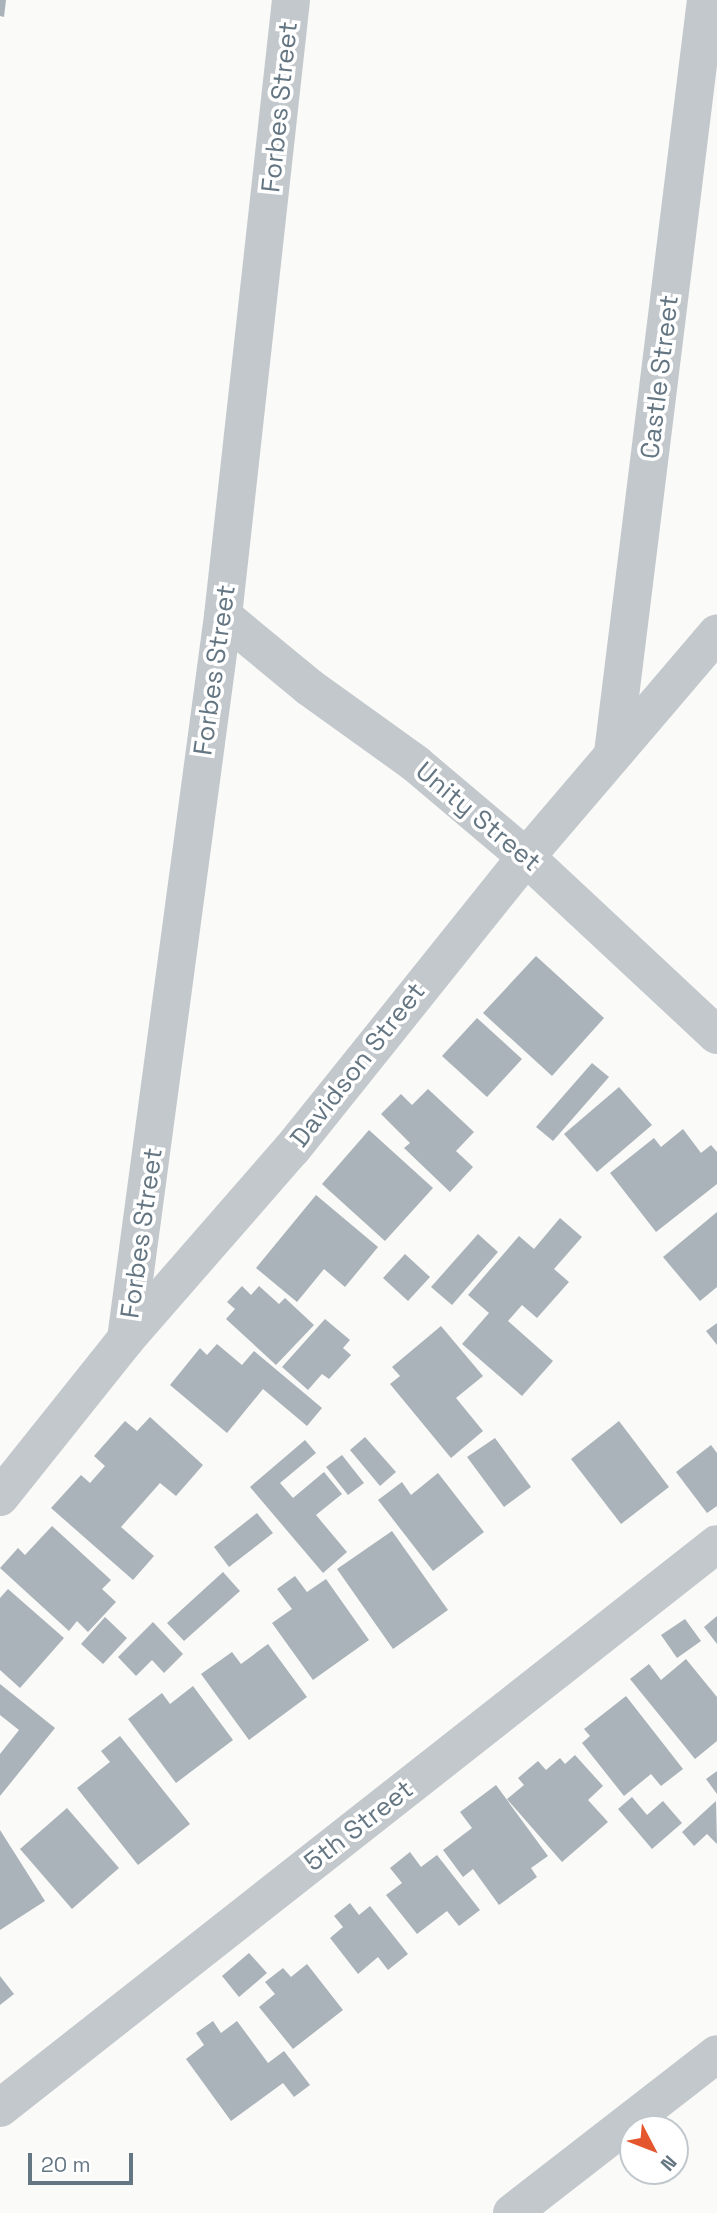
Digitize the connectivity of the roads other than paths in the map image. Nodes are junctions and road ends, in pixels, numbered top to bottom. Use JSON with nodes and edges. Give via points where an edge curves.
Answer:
{"nodes":[{"id":1,"x":291,"y":0,"type":"edge"},
{"id":2,"x":706,"y":0,"type":"edge"},
{"id":3,"x":223,"y":616,"type":"junction"},
{"id":4,"x":717,"y":633,"type":"edge"},
{"id":5,"x":614,"y":753,"type":"junction"},
{"id":6,"x":526,"y":857,"type":"junction"},
{"id":7,"x":717,"y":1035,"type":"edge"},
{"id":8,"x":126,"y":1339,"type":"junction"},
{"id":9,"x":0,"y":1497,"type":"edge"},
{"id":10,"x":717,"y":1544,"type":"edge"},
{"id":11,"x":717,"y":2054,"type":"edge"},
{"id":12,"x":0,"y":2108,"type":"edge"},
{"id":13,"x":512,"y":2213,"type":"edge"}],
"edges":[{"from":1,"to":3,"type":"street","name":"Forbes Street"},
{"from":2,"to":5,"type":"street","name":"Castle Street"},
{"from":3,"to":6,"type":"street","name":"Unity Street","via":[[309,687],[416,764]]},
{"from":3,"to":8,"type":"street","name":"Forbes Street"},
{"from":4,"to":5,"type":"street","name":"Davidson Street"},
{"from":5,"to":6,"type":"street","name":"Davidson Street"},
{"from":6,"to":7,"type":"street","name":"Unity Street"},
{"from":6,"to":8,"type":"street","name":"Davidson Street","via":[[292,1149]]},
{"from":8,"to":9,"type":"street","name":"Davidson Street"},
{"from":10,"to":12,"type":"street","name":"5th Street"},
{"from":11,"to":13,"type":"street"}]}
